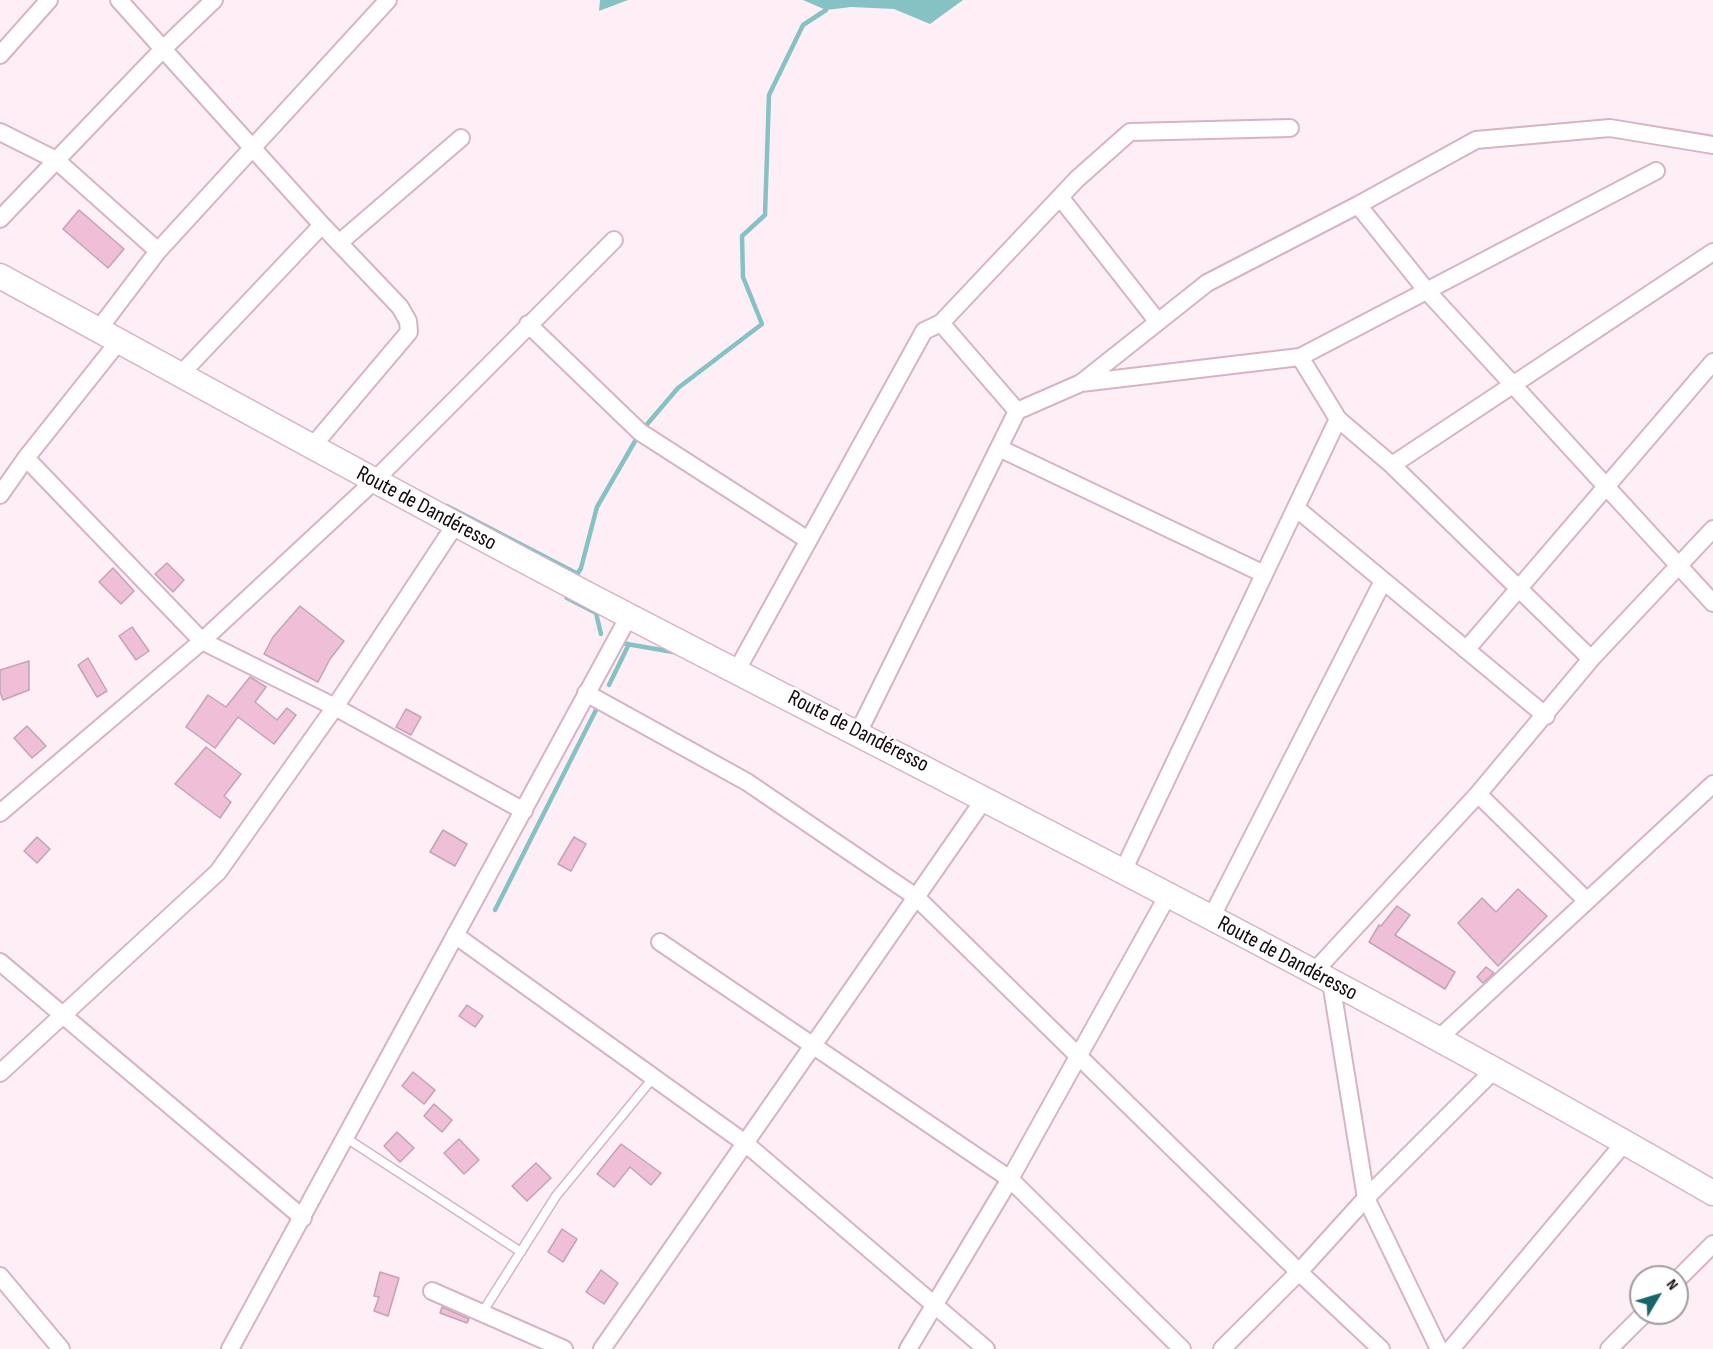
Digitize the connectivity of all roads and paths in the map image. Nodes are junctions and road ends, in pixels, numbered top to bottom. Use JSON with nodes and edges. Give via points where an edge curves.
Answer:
{"nodes":[{"id":1,"x":49,"y":0,"type":"edge"},
{"id":2,"x":119,"y":0,"type":"edge"},
{"id":3,"x":214,"y":0,"type":"edge"},
{"id":4,"x":388,"y":0,"type":"edge"},
{"id":5,"x":163,"y":49,"type":"junction"},
{"id":6,"x":0,"y":55,"type":"edge"},
{"id":7,"x":1290,"y":128,"type":"dead end"},
{"id":8,"x":0,"y":132,"type":"edge"},
{"id":9,"x":461,"y":138,"type":"dead end"},
{"id":10,"x":1713,"y":145,"type":"edge"},
{"id":11,"x":252,"y":148,"type":"junction"},
{"id":12,"x":56,"y":160,"type":"junction"},
{"id":13,"x":1656,"y":171,"type":"dead end"},
{"id":14,"x":1060,"y":197,"type":"junction"},
{"id":15,"x":1358,"y":205,"type":"junction"},
{"id":16,"x":0,"y":219,"type":"edge"},
{"id":17,"x":322,"y":225,"type":"junction"},
{"id":18,"x":614,"y":240,"type":"dead end"},
{"id":19,"x":339,"y":243,"type":"junction"},
{"id":20,"x":158,"y":251,"type":"junction"},
{"id":21,"x":1713,"y":252,"type":"edge"},
{"id":22,"x":0,"y":276,"type":"edge"},
{"id":23,"x":1427,"y":291,"type":"junction"},
{"id":24,"x":941,"y":322,"type":"junction"},
{"id":25,"x":1158,"y":322,"type":"junction"},
{"id":26,"x":528,"y":324,"type":"junction"},
{"id":27,"x":109,"y":335,"type":"junction"},
{"id":28,"x":1300,"y":357,"type":"junction"},
{"id":29,"x":1713,"y":362,"type":"edge"},
{"id":30,"x":180,"y":375,"type":"junction"},
{"id":31,"x":1081,"y":383,"type":"junction"},
{"id":32,"x":1513,"y":385,"type":"junction"},
{"id":33,"x":1017,"y":411,"type":"junction"},
{"id":34,"x":1338,"y":419,"type":"junction"},
{"id":35,"x":311,"y":448,"type":"junction"},
{"id":36,"x":999,"y":448,"type":"junction"},
{"id":37,"x":26,"y":458,"type":"junction"},
{"id":38,"x":1392,"y":465,"type":"junction"},
{"id":39,"x":374,"y":482,"type":"junction"},
{"id":40,"x":1605,"y":487,"type":"junction"},
{"id":41,"x":0,"y":495,"type":"edge"},
{"id":42,"x":1296,"y":508,"type":"junction"},
{"id":43,"x":455,"y":525,"type":"junction"},
{"id":44,"x":1713,"y":529,"type":"edge"},
{"id":45,"x":808,"y":540,"type":"junction"},
{"id":46,"x":1679,"y":566,"type":"junction"},
{"id":47,"x":1264,"y":574,"type":"junction"},
{"id":48,"x":1383,"y":581,"type":"junction"},
{"id":49,"x":1518,"y":589,"type":"junction"},
{"id":50,"x":1713,"y":603,"type":"edge"},
{"id":51,"x":629,"y":616,"type":"junction"},
{"id":52,"x":202,"y":641,"type":"junction"},
{"id":53,"x":1466,"y":650,"type":"junction"},
{"id":54,"x":1591,"y":659,"type":"junction"},
{"id":55,"x":737,"y":670,"type":"junction"},
{"id":56,"x":586,"y":693,"type":"junction"},
{"id":57,"x":335,"y":707,"type":"junction"},
{"id":58,"x":1546,"y":716,"type":"junction"},
{"id":59,"x":858,"y":733,"type":"junction"},
{"id":60,"x":1713,"y":784,"type":"edge"},
{"id":61,"x":1478,"y":794,"type":"junction"},
{"id":62,"x":985,"y":798,"type":"junction"},
{"id":63,"x":524,"y":811,"type":"junction"},
{"id":64,"x":0,"y":813,"type":"edge"},
{"id":65,"x":1123,"y":871,"type":"junction"},
{"id":66,"x":1168,"y":895,"type":"junction"},
{"id":67,"x":916,"y":897,"type":"junction"},
{"id":68,"x":1587,"y":901,"type":"junction"},
{"id":69,"x":1211,"y":918,"type":"junction"},
{"id":70,"x":455,"y":935,"type":"junction"},
{"id":71,"x":660,"y":942,"type":"dead end"},
{"id":72,"x":0,"y":962,"type":"edge"},
{"id":73,"x":1322,"y":978,"type":"junction"},
{"id":74,"x":63,"y":1017,"type":"junction"},
{"id":75,"x":1437,"y":1040,"type":"junction"},
{"id":76,"x":812,"y":1045,"type":"junction"},
{"id":77,"x":1078,"y":1058,"type":"junction"},
{"id":78,"x":1494,"y":1070,"type":"junction"},
{"id":79,"x":0,"y":1073,"type":"edge"},
{"id":80,"x":652,"y":1078,"type":"junction"},
{"id":81,"x":346,"y":1138,"type":"junction"},
{"id":82,"x":1625,"y":1142,"type":"junction"},
{"id":83,"x":745,"y":1143,"type":"junction"},
{"id":84,"x":1010,"y":1179,"type":"junction"},
{"id":85,"x":1713,"y":1193,"type":"edge"},
{"id":86,"x":1366,"y":1198,"type":"junction"},
{"id":87,"x":303,"y":1218,"type":"junction"},
{"id":88,"x":1713,"y":1244,"type":"edge"},
{"id":89,"x":521,"y":1252,"type":"junction"},
{"id":90,"x":1689,"y":1268,"type":"edge"},
{"id":91,"x":1299,"y":1272,"type":"junction"},
{"id":92,"x":0,"y":1276,"type":"edge"},
{"id":93,"x":432,"y":1291,"type":"dead end"},
{"id":94,"x":933,"y":1303,"type":"junction"},
{"id":95,"x":482,"y":1313,"type":"junction"},
{"id":96,"x":1633,"y":1325,"type":"edge"},
{"id":97,"x":61,"y":1349,"type":"edge"},
{"id":98,"x":230,"y":1349,"type":"edge"},
{"id":99,"x":564,"y":1349,"type":"edge"},
{"id":100,"x":602,"y":1349,"type":"edge"},
{"id":101,"x":908,"y":1349,"type":"edge"},
{"id":102,"x":986,"y":1349,"type":"edge"},
{"id":103,"x":1182,"y":1349,"type":"edge"},
{"id":104,"x":1222,"y":1349,"type":"edge"},
{"id":105,"x":1382,"y":1349,"type":"edge"},
{"id":106,"x":1439,"y":1349,"type":"edge"},
{"id":107,"x":1451,"y":1349,"type":"edge"},
{"id":108,"x":1609,"y":1349,"type":"edge"}],
"edges":[{"from":1,"to":6,"type":"street"},
{"from":2,"to":5,"type":"street"},
{"from":3,"to":5,"type":"street"},
{"from":4,"to":11,"type":"street"},
{"from":5,"to":11,"type":"street"},
{"from":5,"to":12,"type":"street"},
{"from":7,"to":14,"type":"street","via":[[1130,132]]},
{"from":8,"to":12,"type":"street"},
{"from":9,"to":19,"type":"street"},
{"from":10,"to":15,"type":"street","via":[[1610,128],[1476,140]]},
{"from":11,"to":17,"type":"street"},
{"from":11,"to":20,"type":"street"},
{"from":12,"to":16,"type":"street"},
{"from":12,"to":20,"type":"street"},
{"from":13,"to":23,"type":"street"},
{"from":14,"to":24,"type":"street"},
{"from":14,"to":25,"type":"street"},
{"from":15,"to":23,"type":"street"},
{"from":15,"to":25,"type":"street","via":[[1207,283]]},
{"from":17,"to":19,"type":"street"},
{"from":17,"to":30,"type":"street"},
{"from":18,"to":26,"type":"street"},
{"from":19,"to":35,"type":"street","via":[[400,308],[409,332]]},
{"from":20,"to":27,"type":"street"},
{"from":21,"to":32,"type":"street"},
{"from":22,"to":27,"type":"street","name":"Route de Dandéresso"},
{"from":23,"to":28,"type":"street"},
{"from":23,"to":32,"type":"street"},
{"from":24,"to":33,"type":"street"},
{"from":24,"to":45,"type":"street","via":[[924,331]]},
{"from":25,"to":31,"type":"street"},
{"from":26,"to":39,"type":"street"},
{"from":26,"to":45,"type":"street","via":[[640,432]]},
{"from":27,"to":30,"type":"street","name":"Route de Dandéresso"},
{"from":27,"to":37,"type":"street"},
{"from":28,"to":31,"type":"street"},
{"from":28,"to":34,"type":"street"},
{"from":29,"to":40,"type":"street"},
{"from":30,"to":35,"type":"street","name":"Route de Dandéresso"},
{"from":31,"to":33,"type":"street"},
{"from":32,"to":38,"type":"street"},
{"from":32,"to":40,"type":"street"},
{"from":33,"to":36,"type":"street"},
{"from":34,"to":38,"type":"street"},
{"from":34,"to":42,"type":"street"},
{"from":35,"to":39,"type":"street","name":"Route de Dandéresso"},
{"from":36,"to":47,"type":"street"},
{"from":36,"to":59,"type":"street"},
{"from":37,"to":41,"type":"street"},
{"from":37,"to":52,"type":"street"},
{"from":38,"to":49,"type":"street"},
{"from":39,"to":43,"type":"street","name":"Route de Dandéresso"},
{"from":39,"to":52,"type":"street"},
{"from":40,"to":46,"type":"street"},
{"from":40,"to":49,"type":"street"},
{"from":42,"to":47,"type":"street"},
{"from":42,"to":48,"type":"street"},
{"from":43,"to":51,"type":"street","name":"Route de Dandéresso"},
{"from":43,"to":57,"type":"street"},
{"from":44,"to":46,"type":"street"},
{"from":45,"to":55,"type":"street"},
{"from":46,"to":50,"type":"street"},
{"from":46,"to":54,"type":"street"},
{"from":47,"to":65,"type":"street"},
{"from":48,"to":53,"type":"street"},
{"from":48,"to":69,"type":"street"},
{"from":49,"to":53,"type":"street"},
{"from":49,"to":54,"type":"street"},
{"from":51,"to":55,"type":"street","name":"Route de Dandéresso"},
{"from":51,"to":56,"type":"street"},
{"from":52,"to":57,"type":"street"},
{"from":52,"to":64,"type":"street"},
{"from":53,"to":58,"type":"street"},
{"from":54,"to":58,"type":"street"},
{"from":55,"to":59,"type":"street","name":"Route de Dandéresso"},
{"from":56,"to":63,"type":"street"},
{"from":56,"to":67,"type":"street","via":[[747,782]]},
{"from":57,"to":63,"type":"street"},
{"from":57,"to":74,"type":"street","via":[[218,872]]},
{"from":58,"to":61,"type":"street"},
{"from":59,"to":62,"type":"street","name":"Route de Dandéresso"},
{"from":60,"to":68,"type":"street"},
{"from":61,"to":68,"type":"street"},
{"from":61,"to":73,"type":"street"},
{"from":62,"to":65,"type":"street","name":"Route de Dandéresso"},
{"from":62,"to":67,"type":"street"},
{"from":63,"to":70,"type":"street"},
{"from":65,"to":66,"type":"street","name":"Route de Dandéresso"},
{"from":66,"to":69,"type":"street","name":"Route de Dandéresso"},
{"from":66,"to":77,"type":"street"},
{"from":67,"to":76,"type":"street"},
{"from":67,"to":77,"type":"street"},
{"from":68,"to":75,"type":"street"},
{"from":69,"to":73,"type":"street","name":"Route de Dandéresso"},
{"from":70,"to":80,"type":"street"},
{"from":70,"to":81,"type":"street"},
{"from":71,"to":76,"type":"street"},
{"from":72,"to":74,"type":"street"},
{"from":73,"to":75,"type":"street","name":"Route de Dandéresso"},
{"from":73,"to":86,"type":"street"},
{"from":74,"to":79,"type":"street"},
{"from":74,"to":87,"type":"street"},
{"from":75,"to":78,"type":"street","name":"Route de Dandéresso"},
{"from":76,"to":83,"type":"street"},
{"from":76,"to":84,"type":"street"},
{"from":77,"to":84,"type":"street"},
{"from":77,"to":91,"type":"street"},
{"from":78,"to":82,"type":"street","name":"Route de Dandéresso"},
{"from":78,"to":86,"type":"street"},
{"from":80,"to":83,"type":"street"},
{"from":80,"to":89,"type":"lane","via":[[556,1196]]},
{"from":81,"to":87,"type":"street"},
{"from":81,"to":89,"type":"lane"},
{"from":82,"to":85,"type":"street","name":"Route de Dandéresso"},
{"from":82,"to":107,"type":"street"},
{"from":83,"to":94,"type":"street"},
{"from":83,"to":100,"type":"street"},
{"from":84,"to":94,"type":"street"},
{"from":84,"to":103,"type":"street"},
{"from":86,"to":91,"type":"street"},
{"from":86,"to":106,"type":"street"},
{"from":87,"to":98,"type":"street"},
{"from":88,"to":90,"type":"street"},
{"from":89,"to":95,"type":"lane"},
{"from":91,"to":104,"type":"street"},
{"from":91,"to":105,"type":"street"},
{"from":92,"to":97,"type":"street"},
{"from":93,"to":95,"type":"street"},
{"from":94,"to":101,"type":"street"},
{"from":94,"to":102,"type":"street"},
{"from":95,"to":99,"type":"street"},
{"from":96,"to":108,"type":"street"}]}
